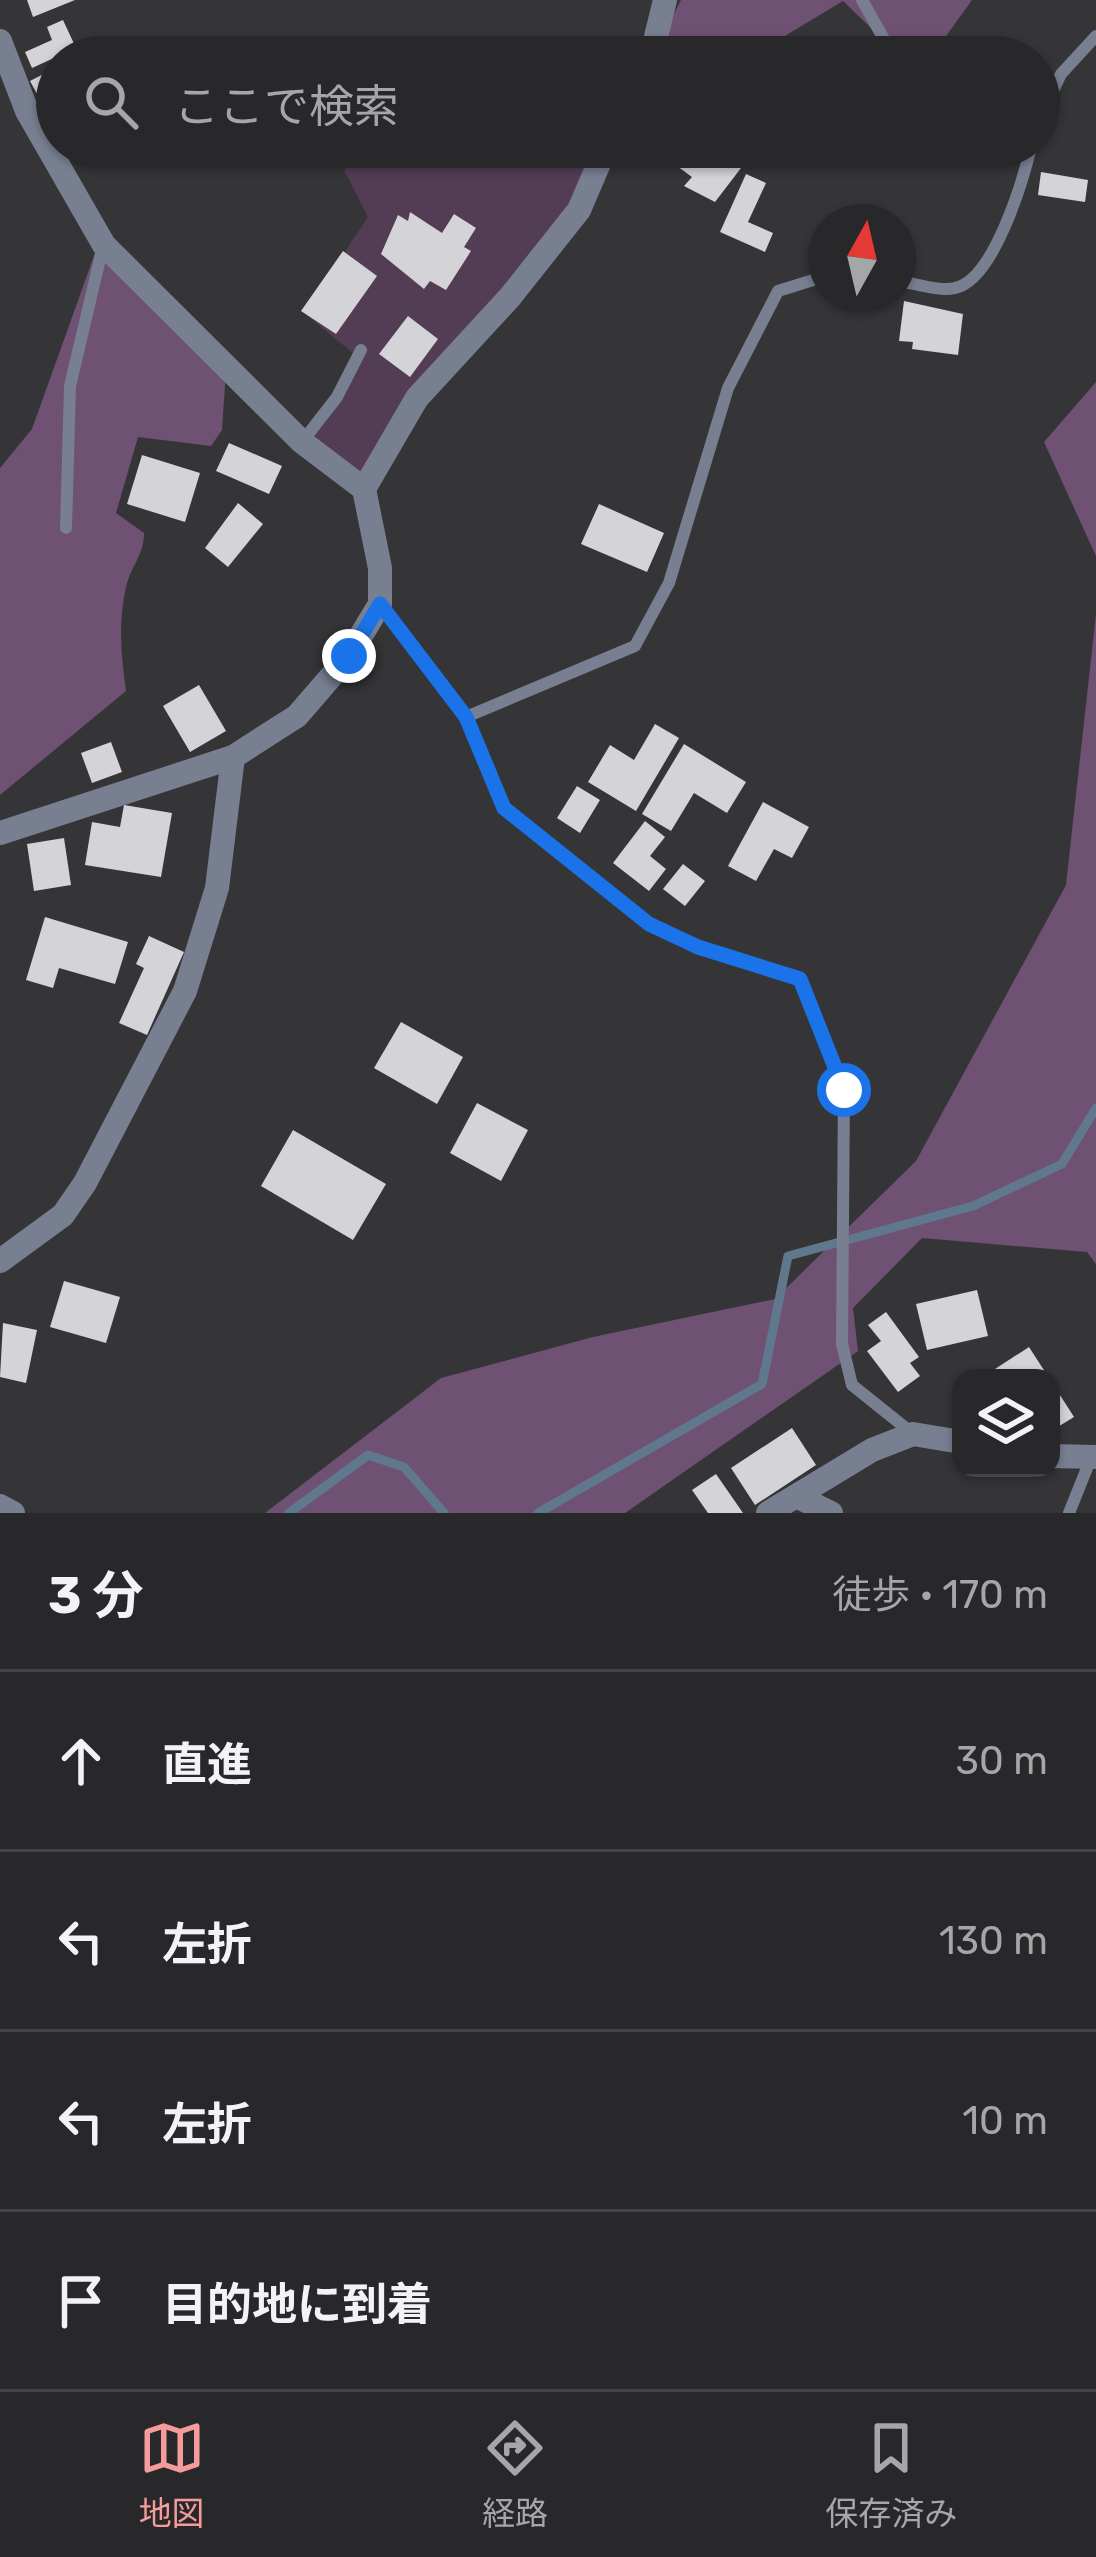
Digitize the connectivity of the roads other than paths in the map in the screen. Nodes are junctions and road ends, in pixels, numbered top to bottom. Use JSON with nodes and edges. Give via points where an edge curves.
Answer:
{"nodes":[{"id":1,"x":664,"y":0,"type":"edge"},
{"id":2,"x":862,"y":0,"type":"edge"},
{"id":3,"x":656,"y":36,"type":"edge"},
{"id":4,"x":882,"y":36,"type":"edge"},
{"id":5,"x":1096,"y":36,"type":"edge"},
{"id":6,"x":0,"y":41,"type":"edge"},
{"id":7,"x":1060,"y":74,"type":"edge"},
{"id":8,"x":36,"y":125,"type":"edge"},
{"id":9,"x":60,"y":168,"type":"edge"},
{"id":10,"x":596,"y":168,"type":"edge"},
{"id":11,"x":1025,"y":168,"type":"edge"},
{"id":12,"x":104,"y":245,"type":"junction"},
{"id":13,"x":808,"y":282,"type":"edge"},
{"id":14,"x":916,"y":284,"type":"edge"},
{"id":15,"x":361,"y":350,"type":"dead end"},
{"id":16,"x":302,"y":442,"type":"junction"},
{"id":17,"x":364,"y":489,"type":"junction"},
{"id":18,"x":66,"y":528,"type":"dead end"},
{"id":19,"x":380,"y":604,"type":"junction"},
{"id":20,"x":466,"y":717,"type":"junction"},
{"id":21,"x":233,"y":757,"type":"junction"},
{"id":22,"x":0,"y":833,"type":"edge"},
{"id":23,"x":0,"y":1262,"type":"edge"},
{"id":24,"x":914,"y":1434,"type":"junction"},
{"id":25,"x":952,"y":1440,"type":"edge"},
{"id":26,"x":1060,"y":1456,"type":"edge"},
{"id":27,"x":1094,"y":1457,"type":"edge"},
{"id":28,"x":796,"y":1496,"type":"junction"},
{"id":29,"x":0,"y":1506,"type":"edge"},
{"id":30,"x":14,"y":1513,"type":"edge"},
{"id":31,"x":768,"y":1513,"type":"edge"},
{"id":32,"x":831,"y":1513,"type":"edge"},
{"id":33,"x":1069,"y":1513,"type":"edge"}],
"edges":[{"from":1,"to":3,"type":"street"},
{"from":2,"to":4,"type":"lane"},
{"from":5,"to":7,"type":"lane"},
{"from":6,"to":8,"type":"street"},
{"from":9,"to":12,"type":"street"},
{"from":10,"to":17,"type":"street","via":[[579,210],[417,398]]},
{"from":11,"to":14,"type":"lane","via":[[984,265],[952,290]]},
{"from":12,"to":16,"type":"street"},
{"from":12,"to":18,"type":"lane","via":[[70,386]]},
{"from":13,"to":20,"type":"lane","via":[[778,291],[757,326],[721,408],[669,583],[635,646]]},
{"from":15,"to":16,"type":"lane"},
{"from":16,"to":17,"type":"street"},
{"from":17,"to":19,"type":"street"},
{"from":19,"to":20,"type":"lane"},
{"from":19,"to":21,"type":"street","via":[[349,656],[297,716]]},
{"from":20,"to":24,"type":"lane","via":[[504,808],[649,924],[800,979],[844,1090],[842,1344],[852,1385]]},
{"from":21,"to":22,"type":"street"},
{"from":21,"to":23,"type":"street","via":[[217,888],[184,991],[85,1183],[63,1215]]},
{"from":24,"to":25,"type":"street"},
{"from":24,"to":28,"type":"street"},
{"from":26,"to":27,"type":"street"},
{"from":27,"to":33,"type":"lane"},
{"from":28,"to":31,"type":"street"},
{"from":28,"to":32,"type":"street"},
{"from":29,"to":30,"type":"street"}]}
